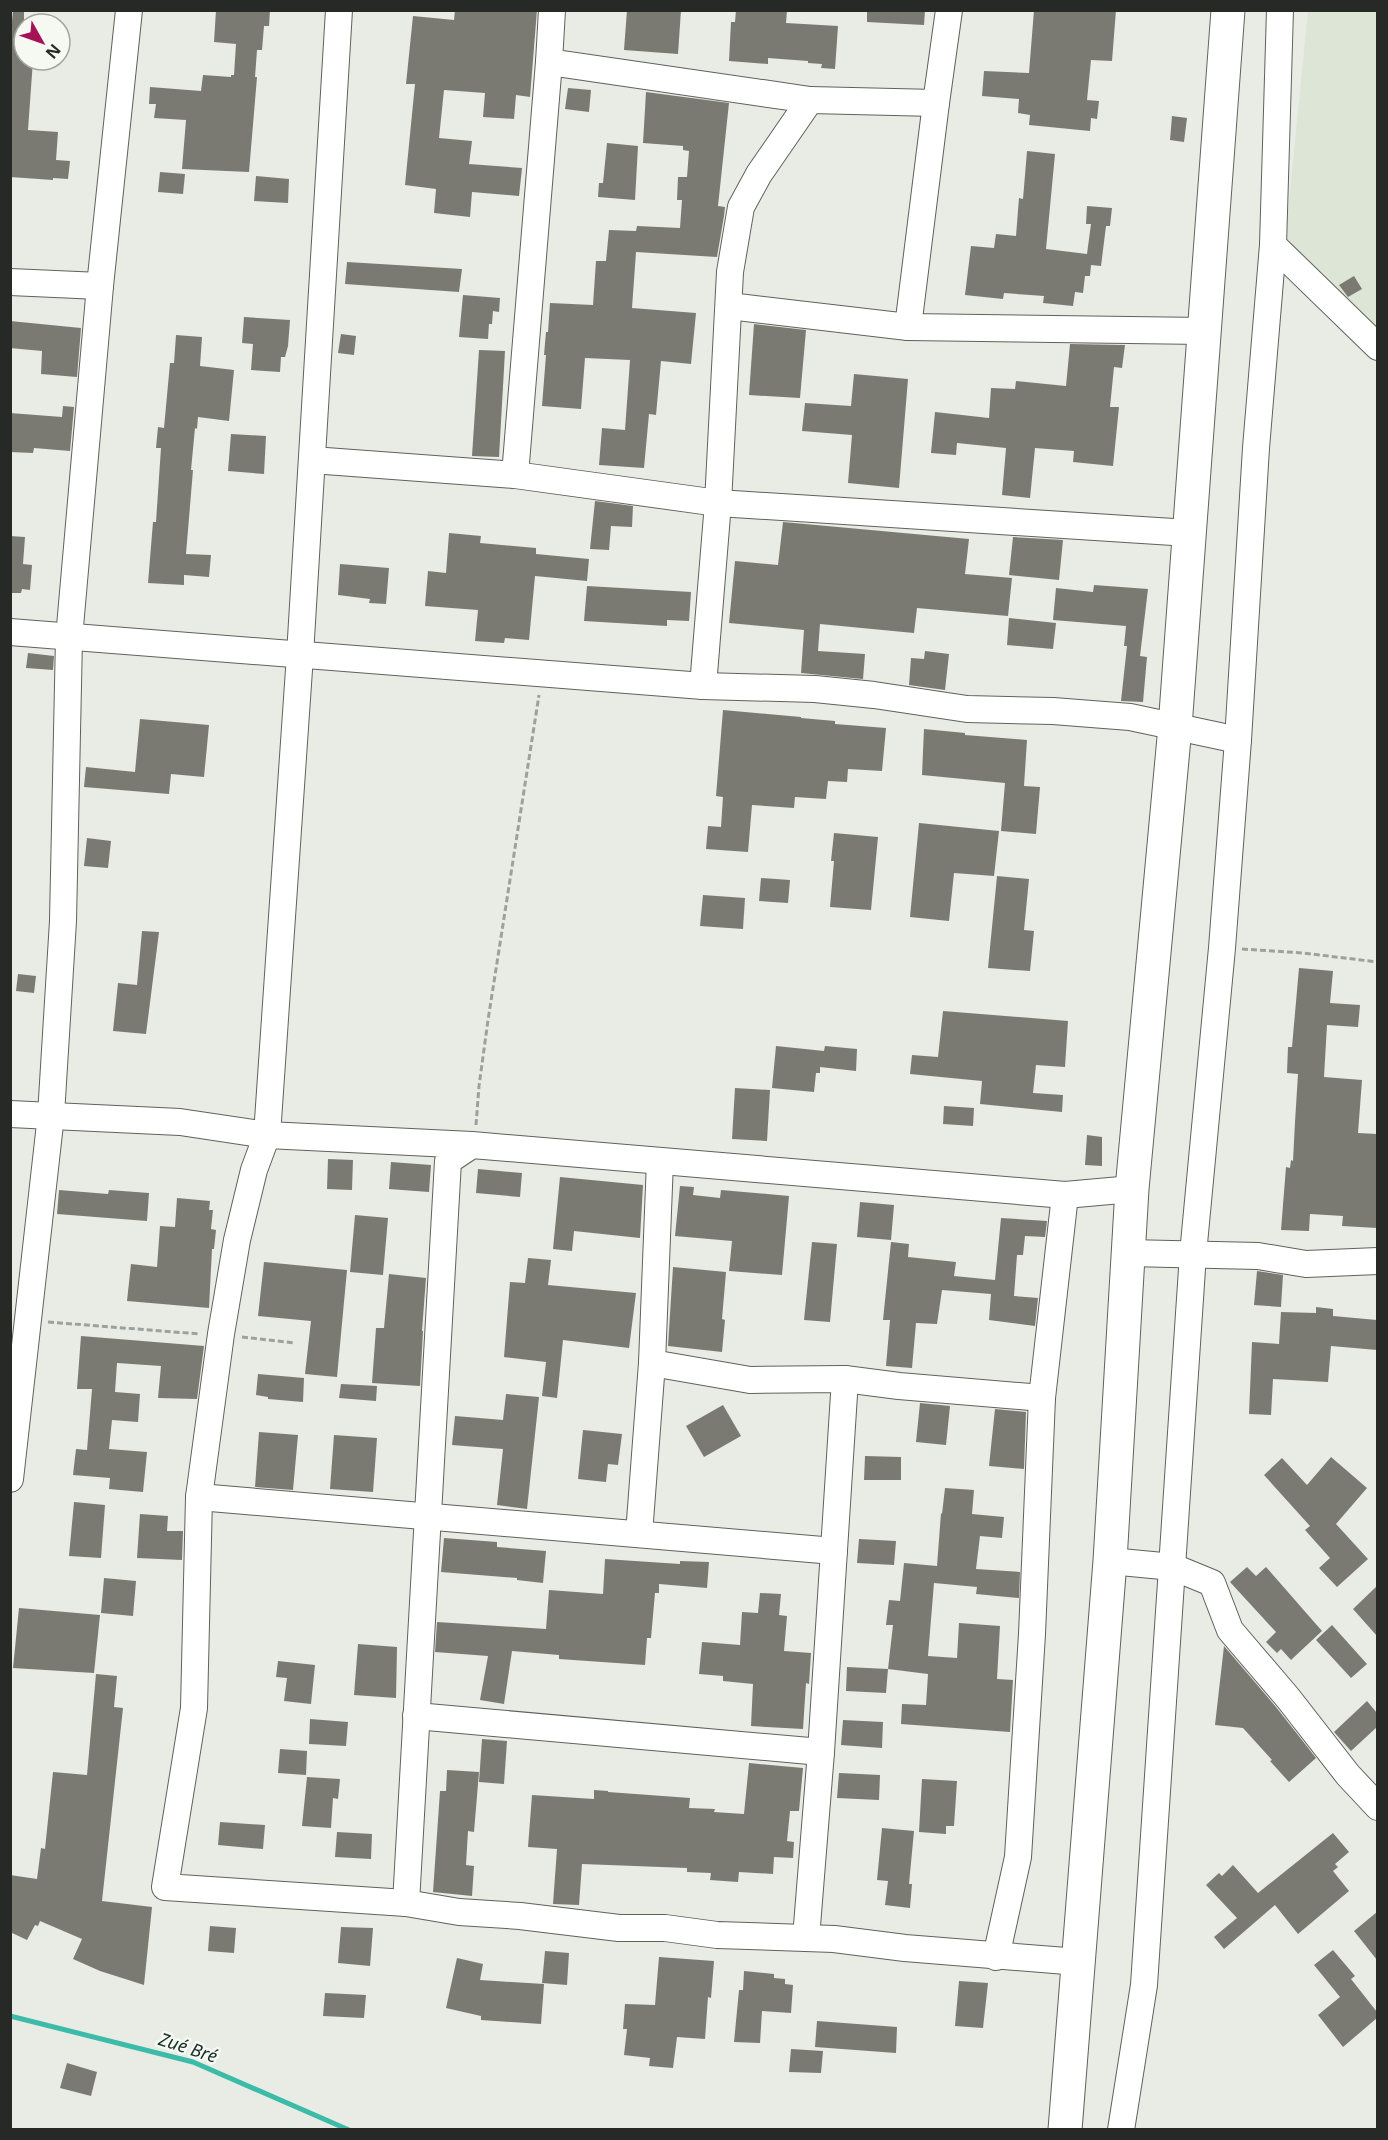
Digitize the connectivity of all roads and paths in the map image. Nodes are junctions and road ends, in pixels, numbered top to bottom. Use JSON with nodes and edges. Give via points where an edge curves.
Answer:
{"nodes":[{"id":1,"x":129,"y":10,"type":"edge"},
{"id":2,"x":339,"y":10,"type":"edge"},
{"id":3,"x":552,"y":10,"type":"edge"},
{"id":4,"x":949,"y":10,"type":"edge"},
{"id":5,"x":1228,"y":10,"type":"edge"},
{"id":6,"x":1280,"y":10,"type":"edge"},
{"id":7,"x":549,"y":62,"type":"junction"},
{"id":8,"x":810,"y":100,"type":"junction"},
{"id":9,"x":936,"y":103,"type":"junction"},
{"id":10,"x":1273,"y":245,"type":"junction"},
{"id":11,"x":10,"y":282,"type":"edge"},
{"id":12,"x":100,"y":286,"type":"junction"},
{"id":13,"x":729,"y":306,"type":"junction"},
{"id":14,"x":908,"y":327,"type":"junction"},
{"id":15,"x":1204,"y":331,"type":"junction"},
{"id":16,"x":1377,"y":347,"type":"edge"},
{"id":17,"x":312,"y":460,"type":"junction"},
{"id":18,"x":515,"y":474,"type":"junction"},
{"id":19,"x":718,"y":503,"type":"junction"},
{"id":20,"x":1189,"y":534,"type":"junction"},
{"id":21,"x":10,"y":632,"type":"edge"},
{"id":22,"x":69,"y":638,"type":"junction"},
{"id":23,"x":300,"y":655,"type":"junction"},
{"id":24,"x":542,"y":673,"type":"junction"},
{"id":25,"x":703,"y":686,"type":"junction"},
{"id":26,"x":1175,"y":727,"type":"junction"},
{"id":27,"x":1238,"y":740,"type":"junction"},
{"id":28,"x":1222,"y":948,"type":"junction"},
{"id":29,"x":1377,"y":962,"type":"edge"},
{"id":30,"x":10,"y":1114,"type":"edge"},
{"id":31,"x":51,"y":1115,"type":"junction"},
{"id":32,"x":267,"y":1135,"type":"junction"},
{"id":33,"x":472,"y":1144,"type":"junction"},
{"id":34,"x":660,"y":1161,"type":"junction"},
{"id":35,"x":1132,"y":1189,"type":"junction"},
{"id":36,"x":1065,"y":1195,"type":"junction"},
{"id":37,"x":1128,"y":1253,"type":"junction"},
{"id":38,"x":1193,"y":1254,"type":"junction"},
{"id":39,"x":1377,"y":1261,"type":"edge"},
{"id":40,"x":28,"y":1320,"type":"junction"},
{"id":41,"x":221,"y":1334,"type":"junction"},
{"id":42,"x":295,"y":1344,"type":"dead end"},
{"id":43,"x":652,"y":1363,"type":"junction"},
{"id":44,"x":845,"y":1379,"type":"junction"},
{"id":45,"x":1042,"y":1398,"type":"junction"},
{"id":46,"x":10,"y":1479,"type":"edge"},
{"id":47,"x":199,"y":1497,"type":"junction"},
{"id":48,"x":428,"y":1516,"type":"junction"},
{"id":49,"x":639,"y":1534,"type":"junction"},
{"id":50,"x":834,"y":1551,"type":"junction"},
{"id":51,"x":1110,"y":1561,"type":"junction"},
{"id":52,"x":1173,"y":1567,"type":"junction"},
{"id":53,"x":416,"y":1716,"type":"junction"},
{"id":54,"x":821,"y":1752,"type":"junction"},
{"id":55,"x":1377,"y":1807,"type":"edge"},
{"id":56,"x":406,"y":1903,"type":"junction"},
{"id":57,"x":806,"y":1938,"type":"junction"},
{"id":58,"x":996,"y":1956,"type":"junction"},
{"id":59,"x":1079,"y":1962,"type":"junction"},
{"id":60,"x":1065,"y":2130,"type":"edge"},
{"id":61,"x":1121,"y":2130,"type":"edge"}],
"edges":[{"from":1,"to":12,"type":"street"},
{"from":2,"to":17,"type":"street"},
{"from":3,"to":7,"type":"street"},
{"from":4,"to":9,"type":"street"},
{"from":5,"to":15,"type":"main road"},
{"from":6,"to":10,"type":"street"},
{"from":7,"to":8,"type":"street"},
{"from":7,"to":18,"type":"street"},
{"from":8,"to":9,"type":"street"},
{"from":8,"to":13,"type":"street","via":[[741,207],[730,272]]},
{"from":9,"to":14,"type":"street"},
{"from":10,"to":16,"type":"street"},
{"from":10,"to":27,"type":"street"},
{"from":11,"to":12,"type":"street"},
{"from":12,"to":22,"type":"street"},
{"from":13,"to":14,"type":"street"},
{"from":13,"to":19,"type":"street"},
{"from":14,"to":15,"type":"street"},
{"from":15,"to":20,"type":"main road"},
{"from":17,"to":18,"type":"street"},
{"from":17,"to":23,"type":"street"},
{"from":18,"to":19,"type":"street"},
{"from":19,"to":20,"type":"street"},
{"from":19,"to":25,"type":"street"},
{"from":20,"to":26,"type":"main road"},
{"from":21,"to":22,"type":"street"},
{"from":22,"to":23,"type":"street"},
{"from":22,"to":31,"type":"street","via":[[63,921]]},
{"from":23,"to":24,"type":"street"},
{"from":23,"to":32,"type":"street"},
{"from":24,"to":25,"type":"street"},
{"from":24,"to":33,"type":"path"},
{"from":25,"to":26,"type":"street","via":[[815,689],[967,709],[1130,717]]},
{"from":26,"to":27,"type":"street"},
{"from":26,"to":35,"type":"main road"},
{"from":27,"to":28,"type":"street"},
{"from":28,"to":29,"type":"path"},
{"from":28,"to":38,"type":"street"},
{"from":30,"to":31,"type":"street"},
{"from":31,"to":32,"type":"street","via":[[180,1122]]},
{"from":31,"to":40,"type":"street"},
{"from":32,"to":33,"type":"street"},
{"from":32,"to":41,"type":"street","via":[[237,1240]]},
{"from":33,"to":34,"type":"street"},
{"from":33,"to":48,"type":"street","via":[[448,1161]]},
{"from":34,"to":36,"type":"street"},
{"from":34,"to":43,"type":"street"},
{"from":35,"to":36,"type":"street"},
{"from":35,"to":37,"type":"main road"},
{"from":36,"to":45,"type":"street"},
{"from":37,"to":38,"type":"street"},
{"from":37,"to":51,"type":"main road"},
{"from":38,"to":39,"type":"street","via":[[1258,1256],[1306,1264]]},
{"from":38,"to":52,"type":"street"},
{"from":40,"to":41,"type":"path"},
{"from":40,"to":46,"type":"street"},
{"from":41,"to":42,"type":"path"},
{"from":41,"to":47,"type":"street"},
{"from":43,"to":44,"type":"street","via":[[750,1380]]},
{"from":43,"to":49,"type":"street"},
{"from":44,"to":45,"type":"street"},
{"from":44,"to":50,"type":"street"},
{"from":45,"to":58,"type":"street","via":[[1018,1857]]},
{"from":47,"to":48,"type":"street"},
{"from":47,"to":56,"type":"street","via":[[194,1708],[165,1887]]},
{"from":48,"to":49,"type":"street"},
{"from":48,"to":53,"type":"street"},
{"from":49,"to":50,"type":"street"},
{"from":50,"to":54,"type":"street"},
{"from":51,"to":52,"type":"street"},
{"from":51,"to":59,"type":"main road"},
{"from":52,"to":55,"type":"street","via":[[1212,1583],[1230,1630]]},
{"from":52,"to":61,"type":"street","via":[[1144,1985]]},
{"from":53,"to":54,"type":"street"},
{"from":53,"to":56,"type":"street"},
{"from":54,"to":57,"type":"street"},
{"from":56,"to":57,"type":"street","via":[[619,1928]]},
{"from":57,"to":58,"type":"street"},
{"from":58,"to":59,"type":"street"},
{"from":59,"to":60,"type":"main road"}]}
